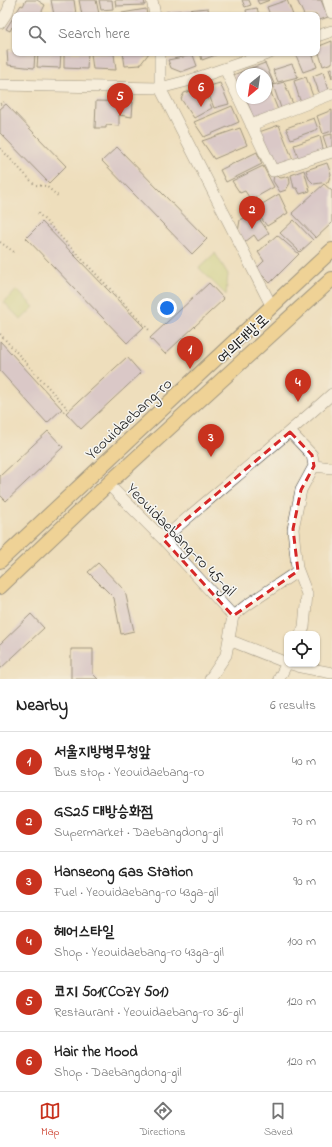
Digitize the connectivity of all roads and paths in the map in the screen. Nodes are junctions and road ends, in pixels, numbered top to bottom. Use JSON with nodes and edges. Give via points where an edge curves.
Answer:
{"nodes":[{"id":1,"x":11,"y":0,"type":"edge"},
{"id":2,"x":152,"y":0,"type":"edge"},
{"id":3,"x":328,"y":0,"type":"edge"},
{"id":4,"x":154,"y":12,"type":"edge"},
{"id":5,"x":332,"y":13,"type":"edge"},
{"id":6,"x":0,"y":23,"type":"edge"},
{"id":7,"x":332,"y":31,"type":"edge"},
{"id":8,"x":320,"y":35,"type":"edge"},
{"id":9,"x":160,"y":56,"type":"edge"},
{"id":10,"x":262,"y":56,"type":"edge"},
{"id":11,"x":225,"y":69,"type":"junction"},
{"id":12,"x":0,"y":85,"type":"edge"},
{"id":13,"x":160,"y":88,"type":"junction"},
{"id":14,"x":332,"y":94,"type":"edge"},
{"id":15,"x":4,"y":102,"type":"dead end"},
{"id":16,"x":0,"y":104,"type":"edge"},
{"id":17,"x":252,"y":126,"type":"junction"},
{"id":18,"x":0,"y":148,"type":"edge"},
{"id":19,"x":332,"y":152,"type":"edge"},
{"id":20,"x":58,"y":196,"type":"dead end"},
{"id":21,"x":38,"y":213,"type":"dead end"},
{"id":22,"x":0,"y":242,"type":"edge"},
{"id":23,"x":332,"y":250,"type":"edge"},
{"id":24,"x":14,"y":252,"type":"dead end"},
{"id":25,"x":315,"y":266,"type":"junction"},
{"id":26,"x":331,"y":281,"type":"edge"},
{"id":27,"x":272,"y":307,"type":"junction"},
{"id":28,"x":286,"y":321,"type":"junction"},
{"id":29,"x":150,"y":331,"type":"dead end"},
{"id":30,"x":0,"y":334,"type":"edge"},
{"id":31,"x":332,"y":394,"type":"edge"},
{"id":32,"x":62,"y":413,"type":"dead end"},
{"id":33,"x":290,"y":432,"type":"junction"},
{"id":34,"x":314,"y":466,"type":"junction"},
{"id":35,"x":332,"y":468,"type":"edge"},
{"id":36,"x":108,"y":484,"type":"junction"},
{"id":37,"x":163,"y":539,"type":"junction"},
{"id":38,"x":0,"y":561,"type":"edge"},
{"id":39,"x":298,"y":571,"type":"junction"},
{"id":40,"x":0,"y":587,"type":"edge"},
{"id":41,"x":233,"y":616,"type":"junction"},
{"id":42,"x":302,"y":631,"type":"edge"},
{"id":43,"x":229,"y":640,"type":"junction"},
{"id":44,"x":284,"y":662,"type":"edge"},
{"id":45,"x":285,"y":667,"type":"edge"},
{"id":46,"x":301,"y":667,"type":"edge"},
{"id":47,"x":332,"y":673,"type":"edge"},
{"id":48,"x":210,"y":679,"type":"edge"},
{"id":49,"x":279,"y":679,"type":"edge"},
{"id":50,"x":330,"y":679,"type":"edge"}],
"edges":[{"from":1,"to":6,"type":"street","via":[[8,11]]},
{"from":2,"to":4,"type":"street"},
{"from":3,"to":5,"type":"street"},
{"from":7,"to":8,"type":"street"},
{"from":9,"to":13,"type":"street"},
{"from":10,"to":11,"type":"street"},
{"from":11,"to":13,"type":"street"},
{"from":11,"to":17,"type":"street"},
{"from":12,"to":13,"type":"street"},
{"from":13,"to":27,"type":"street"},
{"from":14,"to":17,"type":"street"},
{"from":15,"to":16,"type":"path"},
{"from":17,"to":19,"type":"street","via":[[273,171]]},
{"from":18,"to":20,"type":"path","via":[[35,184],[46,186]]},
{"from":21,"to":29,"type":"path"},
{"from":22,"to":24,"type":"path"},
{"from":23,"to":25,"type":"main road","name":"Yeouidaebang-ro"},
{"from":25,"to":26,"type":"main road"},
{"from":25,"to":27,"type":"main road","name":"Yeouidaebang-ro"},
{"from":26,"to":28,"type":"main road","name":"여의대방로"},
{"from":27,"to":28,"type":"main road"},
{"from":27,"to":38,"type":"main road","name":"Yeouidaebang-ro"},
{"from":28,"to":36,"type":"main road","name":"여의대방로"},
{"from":30,"to":32,"type":"path","via":[[67,408]]},
{"from":31,"to":33,"type":"street"},
{"from":33,"to":34,"type":"street","via":[[312,455]]},
{"from":33,"to":37,"type":"street"},
{"from":34,"to":35,"type":"street"},
{"from":34,"to":39,"type":"street","via":[[301,490],[293,528]]},
{"from":36,"to":37,"type":"street","name":"Yeouidaebang-ro 45-gil"},
{"from":36,"to":40,"type":"main road","name":"여의대방로"},
{"from":37,"to":41,"type":"street","name":"Yeouidaebang-ro 45-gil"},
{"from":39,"to":41,"type":"street","name":"Yeouidaebang-ro 45-gil"},
{"from":39,"to":42,"type":"street","via":[[307,594]]},
{"from":41,"to":43,"type":"street","name":"Yeouidaebang-ro 45-gil"},
{"from":43,"to":44,"type":"street"},
{"from":43,"to":48,"type":"street","name":"Yeouidaebang-ro 45-gil","via":[[226,655]]},
{"from":45,"to":49,"type":"street"},
{"from":46,"to":47,"type":"street"},
{"from":47,"to":50,"type":"street"}]}
